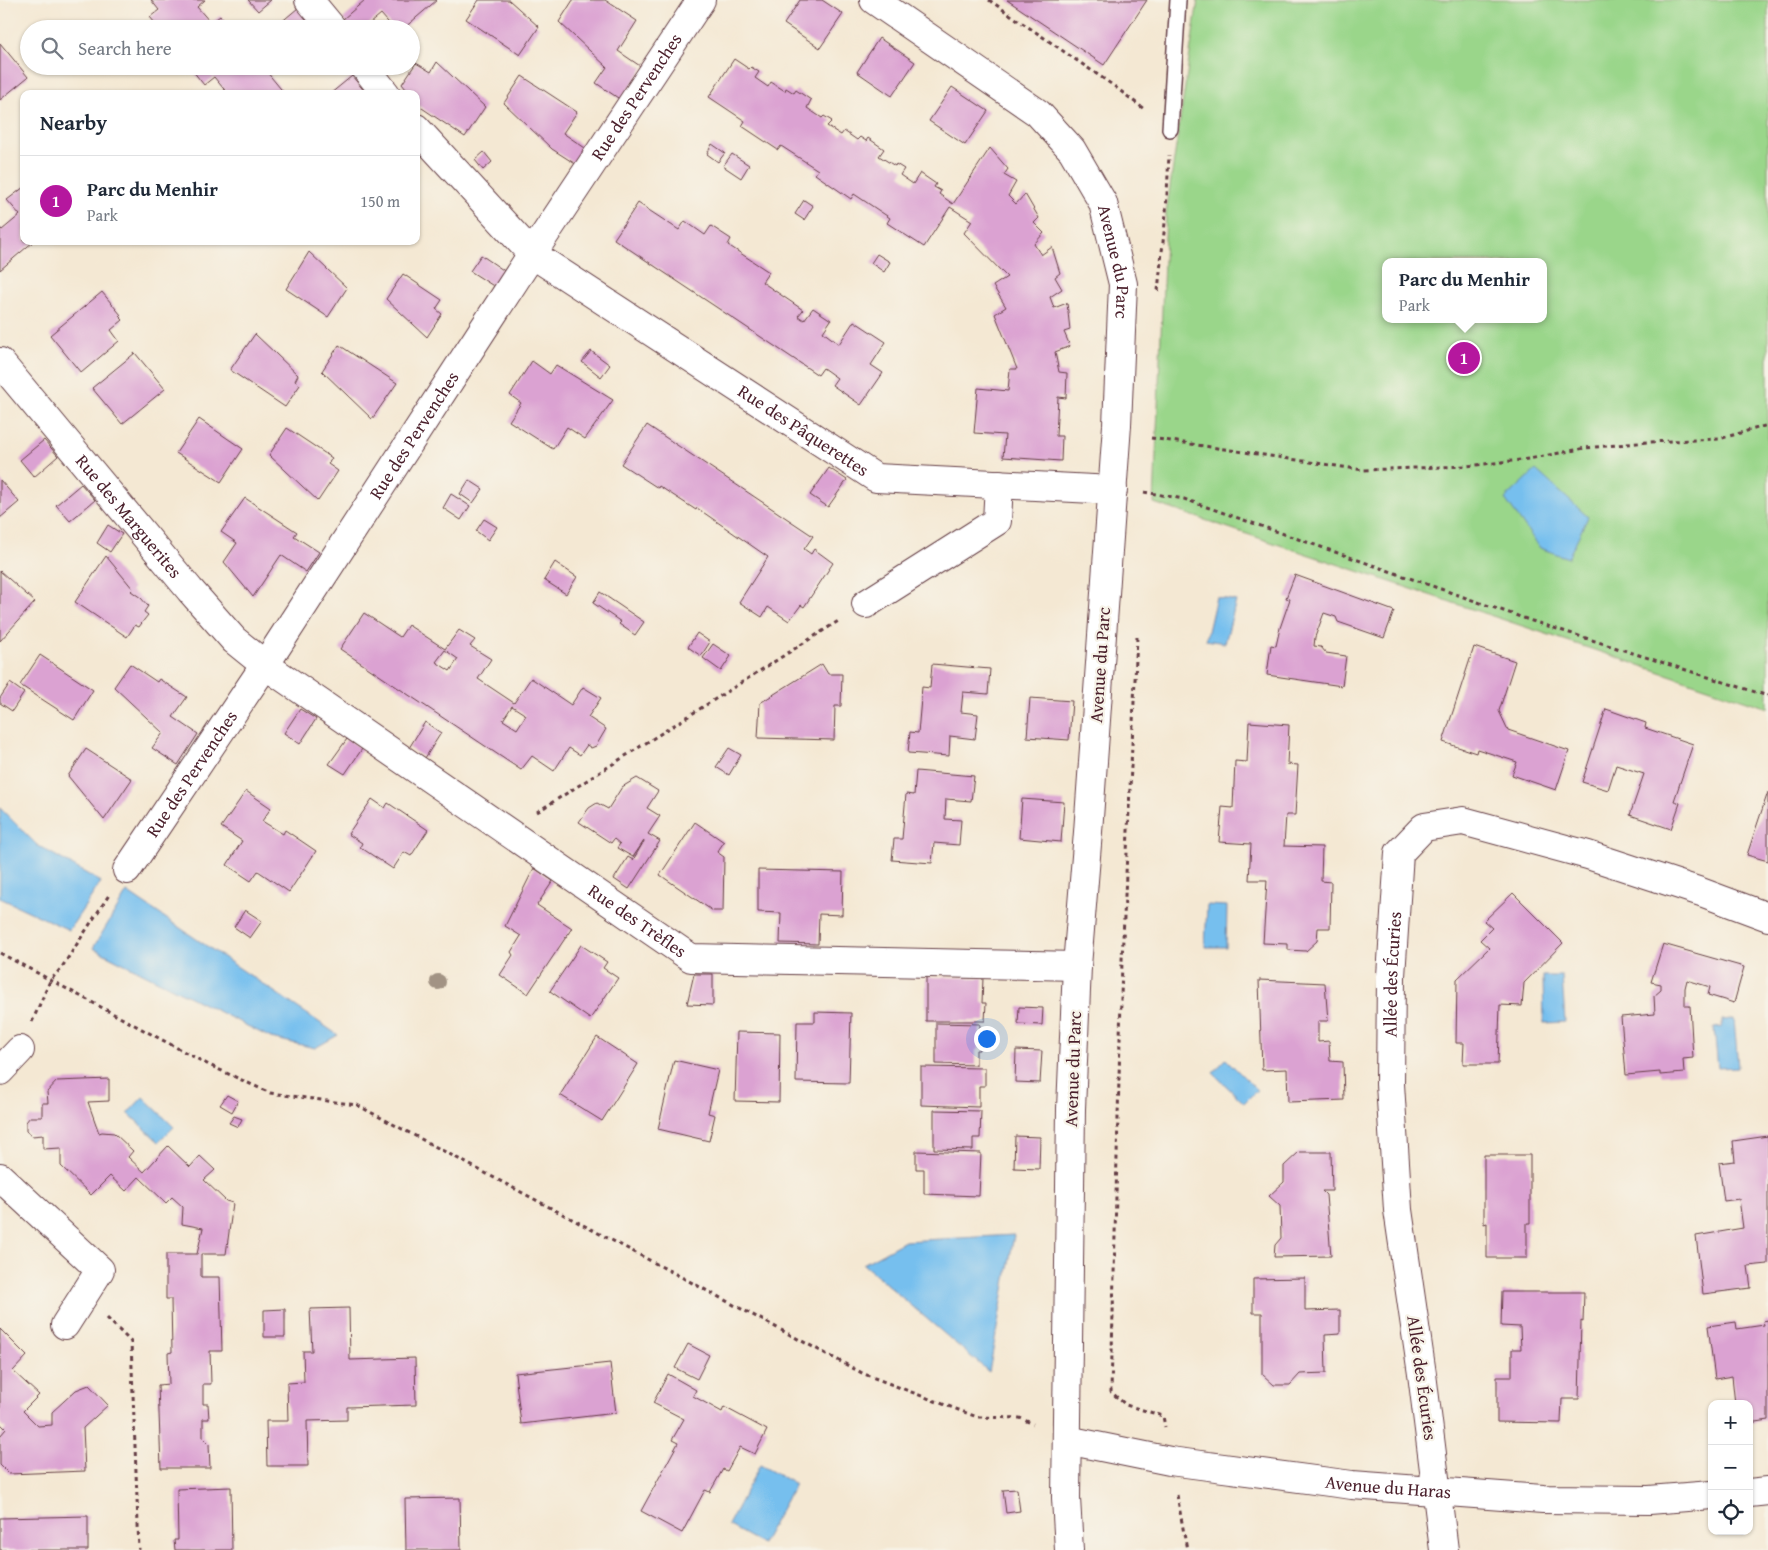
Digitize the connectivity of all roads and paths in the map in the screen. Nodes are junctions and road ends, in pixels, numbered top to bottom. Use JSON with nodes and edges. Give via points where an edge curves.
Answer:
{"nodes":[{"id":1,"x":309,"y":0,"type":"edge"},
{"id":2,"x":701,"y":0,"type":"edge"},
{"id":3,"x":874,"y":0,"type":"edge"},
{"id":4,"x":1178,"y":0,"type":"edge"},
{"id":5,"x":326,"y":20,"type":"edge"},
{"id":6,"x":371,"y":75,"type":"edge"},
{"id":7,"x":383,"y":90,"type":"edge"},
{"id":8,"x":1170,"y":129,"type":"dead end"},
{"id":9,"x":420,"y":132,"type":"edge"},
{"id":10,"x":532,"y":254,"type":"junction"},
{"id":11,"x":0,"y":362,"type":"edge"},
{"id":12,"x":1768,"y":425,"type":"edge"},
{"id":13,"x":1151,"y":438,"type":"dead end"},
{"id":14,"x":1000,"y":484,"type":"junction"},
{"id":15,"x":1113,"y":490,"type":"junction"},
{"id":16,"x":866,"y":604,"type":"joint"},
{"id":17,"x":265,"y":665,"type":"junction"},
{"id":18,"x":1768,"y":696,"type":"edge"},
{"id":19,"x":517,"y":838,"type":"junction"},
{"id":20,"x":126,"y":870,"type":"joint"},
{"id":21,"x":1768,"y":917,"type":"edge"},
{"id":22,"x":0,"y":953,"type":"edge"},
{"id":23,"x":1077,"y":966,"type":"junction"},
{"id":24,"x":50,"y":981,"type":"junction"},
{"id":25,"x":20,"y":1050,"type":"joint"},
{"id":26,"x":0,"y":1071,"type":"edge"},
{"id":27,"x":0,"y":1177,"type":"edge"},
{"id":28,"x":84,"y":1296,"type":"junction"},
{"id":29,"x":66,"y":1325,"type":"dead end"},
{"id":30,"x":1067,"y":1440,"type":"junction"},
{"id":31,"x":1170,"y":1460,"type":"junction"},
{"id":32,"x":1436,"y":1490,"type":"junction"},
{"id":33,"x":1768,"y":1491,"type":"edge"},
{"id":34,"x":1753,"y":1492,"type":"edge"},
{"id":35,"x":1708,"y":1495,"type":"edge"},
{"id":36,"x":139,"y":1550,"type":"edge"},
{"id":37,"x":1069,"y":1550,"type":"edge"},
{"id":38,"x":1187,"y":1550,"type":"edge"},
{"id":39,"x":1444,"y":1550,"type":"edge"}],
"edges":[{"from":1,"to":5,"type":"street"},
{"from":2,"to":10,"type":"street","name":"Rue des Pervenches"},
{"from":3,"to":15,"type":"street","name":"Avenue du Parc","via":[[1038,113],[1072,150],[1104,203],[1123,284]]},
{"from":4,"to":8,"type":"lane"},
{"from":6,"to":7,"type":"street"},
{"from":9,"to":10,"type":"street","name":"Rue des Pâquerettes"},
{"from":10,"to":14,"type":"street","name":"Rue des Pâquerettes","via":[[876,478]]},
{"from":10,"to":17,"type":"street","name":"Rue des Pervenches"},
{"from":11,"to":17,"type":"street","name":"Rue des Marguerites","via":[[190,590],[234,640]]},
{"from":12,"to":13,"type":"path","via":[[1719,439],[1585,448],[1467,466],[1364,470]]},
{"from":14,"to":15,"type":"street","name":"Rue des Pâquerettes"},
{"from":14,"to":16,"type":"street","via":[[997,521]]},
{"from":15,"to":18,"type":"path","via":[[1184,499],[1532,621]]},
{"from":15,"to":23,"type":"street","name":"Avenue du Parc"},
{"from":16,"to":19,"type":"path","via":[[529,817]]},
{"from":17,"to":19,"type":"street","name":"Rue des Trèfles"},
{"from":17,"to":20,"type":"street","name":"Rue des Pervenches"},
{"from":19,"to":23,"type":"street","name":"Rue des Trèfles","via":[[691,958]]},
{"from":20,"to":24,"type":"path"},
{"from":21,"to":32,"type":"street","name":"Allée des Écuries","via":[[1588,855],[1463,821],[1424,827],[1399,853],[1391,976],[1391,1104],[1398,1210]]},
{"from":22,"to":24,"type":"path"},
{"from":23,"to":30,"type":"street","name":"Avenue du Parc","via":[[1071,1109]]},
{"from":24,"to":25,"type":"path"},
{"from":24,"to":30,"type":"path","via":[[209,1065],[270,1093],[357,1105],[864,1374],[977,1416],[1020,1418]]},
{"from":25,"to":26,"type":"street"},
{"from":27,"to":28,"type":"street","via":[[100,1270]]},
{"from":28,"to":29,"type":"street"},
{"from":28,"to":36,"type":"path","via":[[131,1342]]},
{"from":30,"to":31,"type":"street","name":"Avenue du Haras"},
{"from":30,"to":37,"type":"street","name":"Avenue du Parc"},
{"from":31,"to":32,"type":"street","name":"Avenue du Haras","via":[[1352,1485]]},
{"from":31,"to":38,"type":"path"},
{"from":32,"to":35,"type":"street","name":"Avenue du Haras","via":[[1544,1499],[1649,1500]]},
{"from":32,"to":39,"type":"street","name":"Allée des Écuries"},
{"from":33,"to":34,"type":"street"}]}
